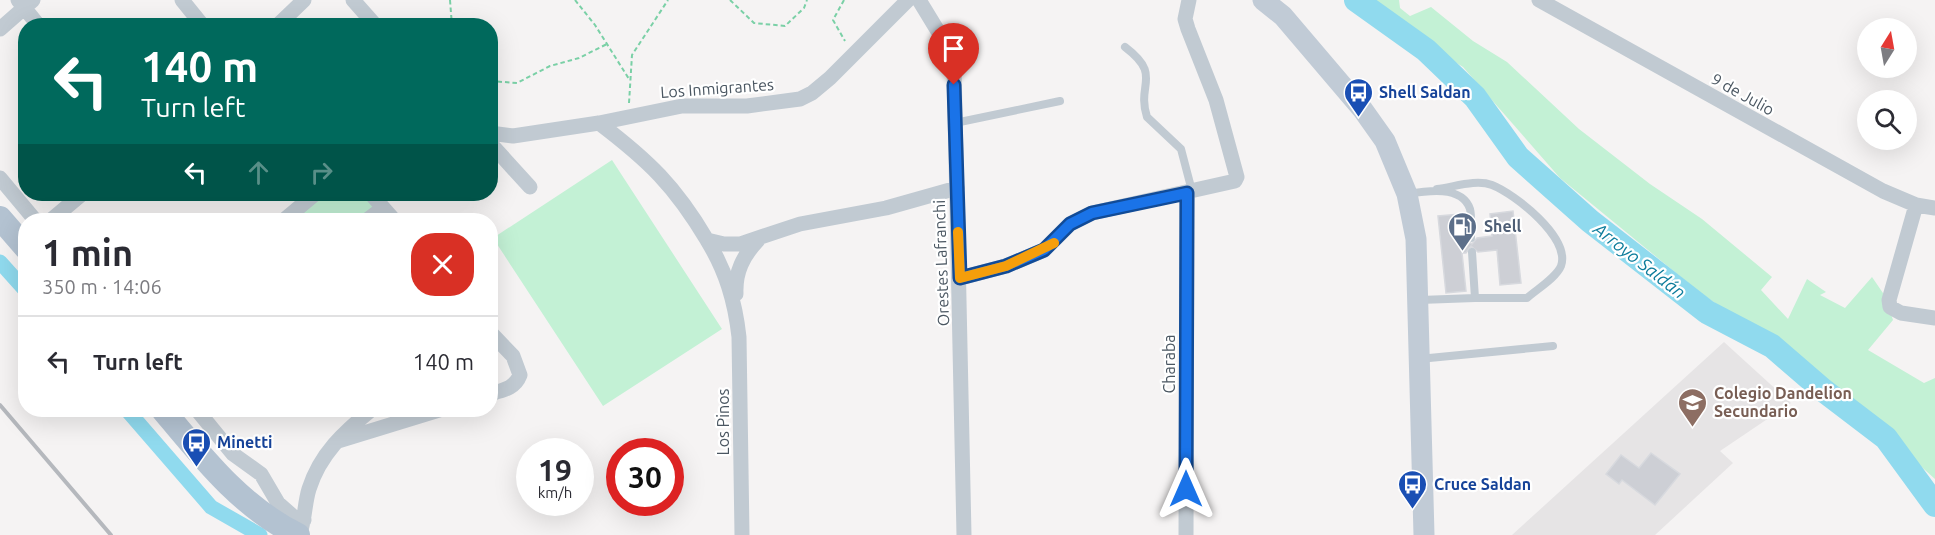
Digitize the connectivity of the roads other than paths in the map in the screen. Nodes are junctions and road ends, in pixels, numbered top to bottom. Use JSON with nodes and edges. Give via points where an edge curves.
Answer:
{"nodes":[{"id":1,"x":182,"y":0,"type":"edge"},
{"id":2,"x":304,"y":0,"type":"edge"},
{"id":3,"x":353,"y":0,"type":"edge"},
{"id":4,"x":908,"y":0,"type":"edge"},
{"id":5,"x":919,"y":0,"type":"edge"},
{"id":6,"x":1189,"y":0,"type":"edge"},
{"id":7,"x":1263,"y":0,"type":"edge"},
{"id":8,"x":1539,"y":0,"type":"edge"},
{"id":9,"x":25,"y":3,"type":"edge"},
{"id":10,"x":1559,"y":4,"type":"edge"},
{"id":11,"x":1281,"y":8,"type":"edge"},
{"id":12,"x":34,"y":18,"type":"edge"},
{"id":13,"x":197,"y":18,"type":"edge"},
{"id":14,"x":285,"y":18,"type":"edge"},
{"id":15,"x":369,"y":18,"type":"edge"},
{"id":16,"x":0,"y":29,"type":"edge"},
{"id":17,"x":1125,"y":47,"type":"dead end"},
{"id":18,"x":1060,"y":101,"type":"dead end"},
{"id":19,"x":599,"y":123,"type":"junction"},
{"id":20,"x":955,"y":123,"type":"junction"},
{"id":21,"x":498,"y":134,"type":"edge"},
{"id":22,"x":498,"y":153,"type":"edge"},
{"id":23,"x":0,"y":178,"type":"edge"},
{"id":24,"x":530,"y":187,"type":"dead end"},
{"id":25,"x":957,"y":188,"type":"junction"},
{"id":26,"x":1437,"y":189,"type":"junction"},
{"id":27,"x":1190,"y":192,"type":"junction"},
{"id":28,"x":1407,"y":194,"type":"junction"},
{"id":29,"x":18,"y":199,"type":"edge"},
{"id":30,"x":20,"y":201,"type":"edge"},
{"id":31,"x":74,"y":201,"type":"edge"},
{"id":32,"x":307,"y":201,"type":"edge"},
{"id":33,"x":377,"y":201,"type":"edge"},
{"id":34,"x":1916,"y":205,"type":"junction"},
{"id":35,"x":383,"y":207,"type":"junction"},
{"id":36,"x":1935,"y":208,"type":"edge"},
{"id":37,"x":30,"y":213,"type":"edge"},
{"id":38,"x":59,"y":213,"type":"edge"},
{"id":39,"x":292,"y":213,"type":"edge"},
{"id":40,"x":376,"y":213,"type":"edge"},
{"id":41,"x":388,"y":213,"type":"edge"},
{"id":42,"x":0,"y":218,"type":"edge"},
{"id":43,"x":18,"y":238,"type":"edge"},
{"id":44,"x":1472,"y":238,"type":"dead end"},
{"id":45,"x":707,"y":240,"type":"junction"},
{"id":46,"x":758,"y":240,"type":"junction"},
{"id":47,"x":1472,"y":252,"type":"dead end"},
{"id":48,"x":960,"y":278,"type":"junction"},
{"id":49,"x":1475,"y":298,"type":"junction"},
{"id":50,"x":1418,"y":300,"type":"junction"},
{"id":51,"x":736,"y":310,"type":"junction"},
{"id":52,"x":1935,"y":318,"type":"edge"},
{"id":53,"x":498,"y":341,"type":"edge"},
{"id":54,"x":1553,"y":346,"type":"dead end"},
{"id":55,"x":1418,"y":359,"type":"junction"},
{"id":56,"x":498,"y":391,"type":"edge"},
{"id":57,"x":169,"y":417,"type":"edge"},
{"id":58,"x":192,"y":417,"type":"edge"},
{"id":59,"x":202,"y":417,"type":"edge"},
{"id":60,"x":363,"y":417,"type":"edge"},
{"id":61,"x":416,"y":417,"type":"edge"},
{"id":62,"x":182,"y":433,"type":"junction"},
{"id":63,"x":335,"y":441,"type":"junction"},
{"id":64,"x":301,"y":530,"type":"edge"},
{"id":65,"x":742,"y":535,"type":"edge"},
{"id":66,"x":964,"y":535,"type":"edge"},
{"id":67,"x":1186,"y":535,"type":"edge"},
{"id":68,"x":1424,"y":535,"type":"edge"}],
"edges":[{"from":1,"to":13,"type":"street"},
{"from":2,"to":14,"type":"street"},
{"from":3,"to":15,"type":"street"},
{"from":4,"to":19,"type":"street","name":"Los Inmigrantes","via":[[812,93],[800,99],[747,106],[682,106]]},
{"from":5,"to":20,"type":"street","name":"Orestes Lafranchi","via":[[952,58]]},
{"from":6,"to":27,"type":"street","via":[[1185,19],[1216,100],[1237,177],[1235,181]]},
{"from":7,"to":11,"type":"main road"},
{"from":8,"to":10,"type":"street","name":"9 de Julio"},
{"from":9,"to":12,"type":"street"},
{"from":9,"to":16,"type":"street"},
{"from":10,"to":34,"type":"street","name":"9 de Julio","via":[[1872,185]]},
{"from":11,"to":28,"type":"main road","via":[[1385,141]]},
{"from":17,"to":27,"type":"lane","via":[[1144,64],[1147,117],[1182,149]]},
{"from":18,"to":20,"type":"lane"},
{"from":19,"to":21,"type":"street","name":"Los Inmigrantes","via":[[513,136]]},
{"from":19,"to":45,"type":"street","name":"Los Pinos","via":[[666,178]]},
{"from":20,"to":25,"type":"street","name":"Orestes Lafranchi"},
{"from":22,"to":24,"type":"street"},
{"from":23,"to":29,"type":"street"},
{"from":25,"to":46,"type":"street","via":[[886,208],[800,224]]},
{"from":25,"to":48,"type":"street","name":"Orestes Lafranchi"},
{"from":26,"to":28,"type":"lane"},
{"from":26,"to":44,"type":"lane","via":[[1470,207]]},
{"from":26,"to":49,"type":"lane","via":[[1493,185],[1532,211],[1555,237],[1562,256],[1558,271],[1527,298]]},
{"from":27,"to":48,"type":"street","via":[[1092,213],[1070,224],[1044,250],[1006,266]]},
{"from":27,"to":67,"type":"street","name":"Charaba"},
{"from":28,"to":50,"type":"main road","via":[[1416,239]]},
{"from":30,"to":37,"type":"street"},
{"from":31,"to":38,"type":"street"},
{"from":32,"to":39,"type":"street"},
{"from":33,"to":35,"type":"street"},
{"from":34,"to":36,"type":"street","name":"9 de Julio"},
{"from":34,"to":52,"type":"street","via":[[1890,307],[1901,313]]},
{"from":35,"to":40,"type":"street"},
{"from":35,"to":41,"type":"street"},
{"from":42,"to":43,"type":"main road"},
{"from":45,"to":46,"type":"street","via":[[724,244]]},
{"from":45,"to":51,"type":"street","name":"Los Pinos","via":[[727,276]]},
{"from":46,"to":51,"type":"street","name":"Los Pinos","via":[[745,254],[738,270]]},
{"from":47,"to":49,"type":"lane"},
{"from":48,"to":66,"type":"street","name":"Orestes Lafranchi"},
{"from":49,"to":50,"type":"lane"},
{"from":50,"to":55,"type":"main road"},
{"from":51,"to":65,"type":"street","name":"Los Pinos","via":[[741,358]]},
{"from":53,"to":56,"type":"street","via":[[519,366],[520,375],[517,383]]},
{"from":54,"to":55,"type":"lane"},
{"from":55,"to":68,"type":"main road"},
{"from":57,"to":62,"type":"main road"},
{"from":58,"to":62,"type":"street"},
{"from":59,"to":64,"type":"street","via":[[232,454],[261,474],[278,503],[296,519]]},
{"from":60,"to":63,"type":"street"},
{"from":61,"to":63,"type":"street"},
{"from":62,"to":64,"type":"main road","via":[[249,505],[265,517]]},
{"from":63,"to":64,"type":"street","via":[[309,490]]}]}
